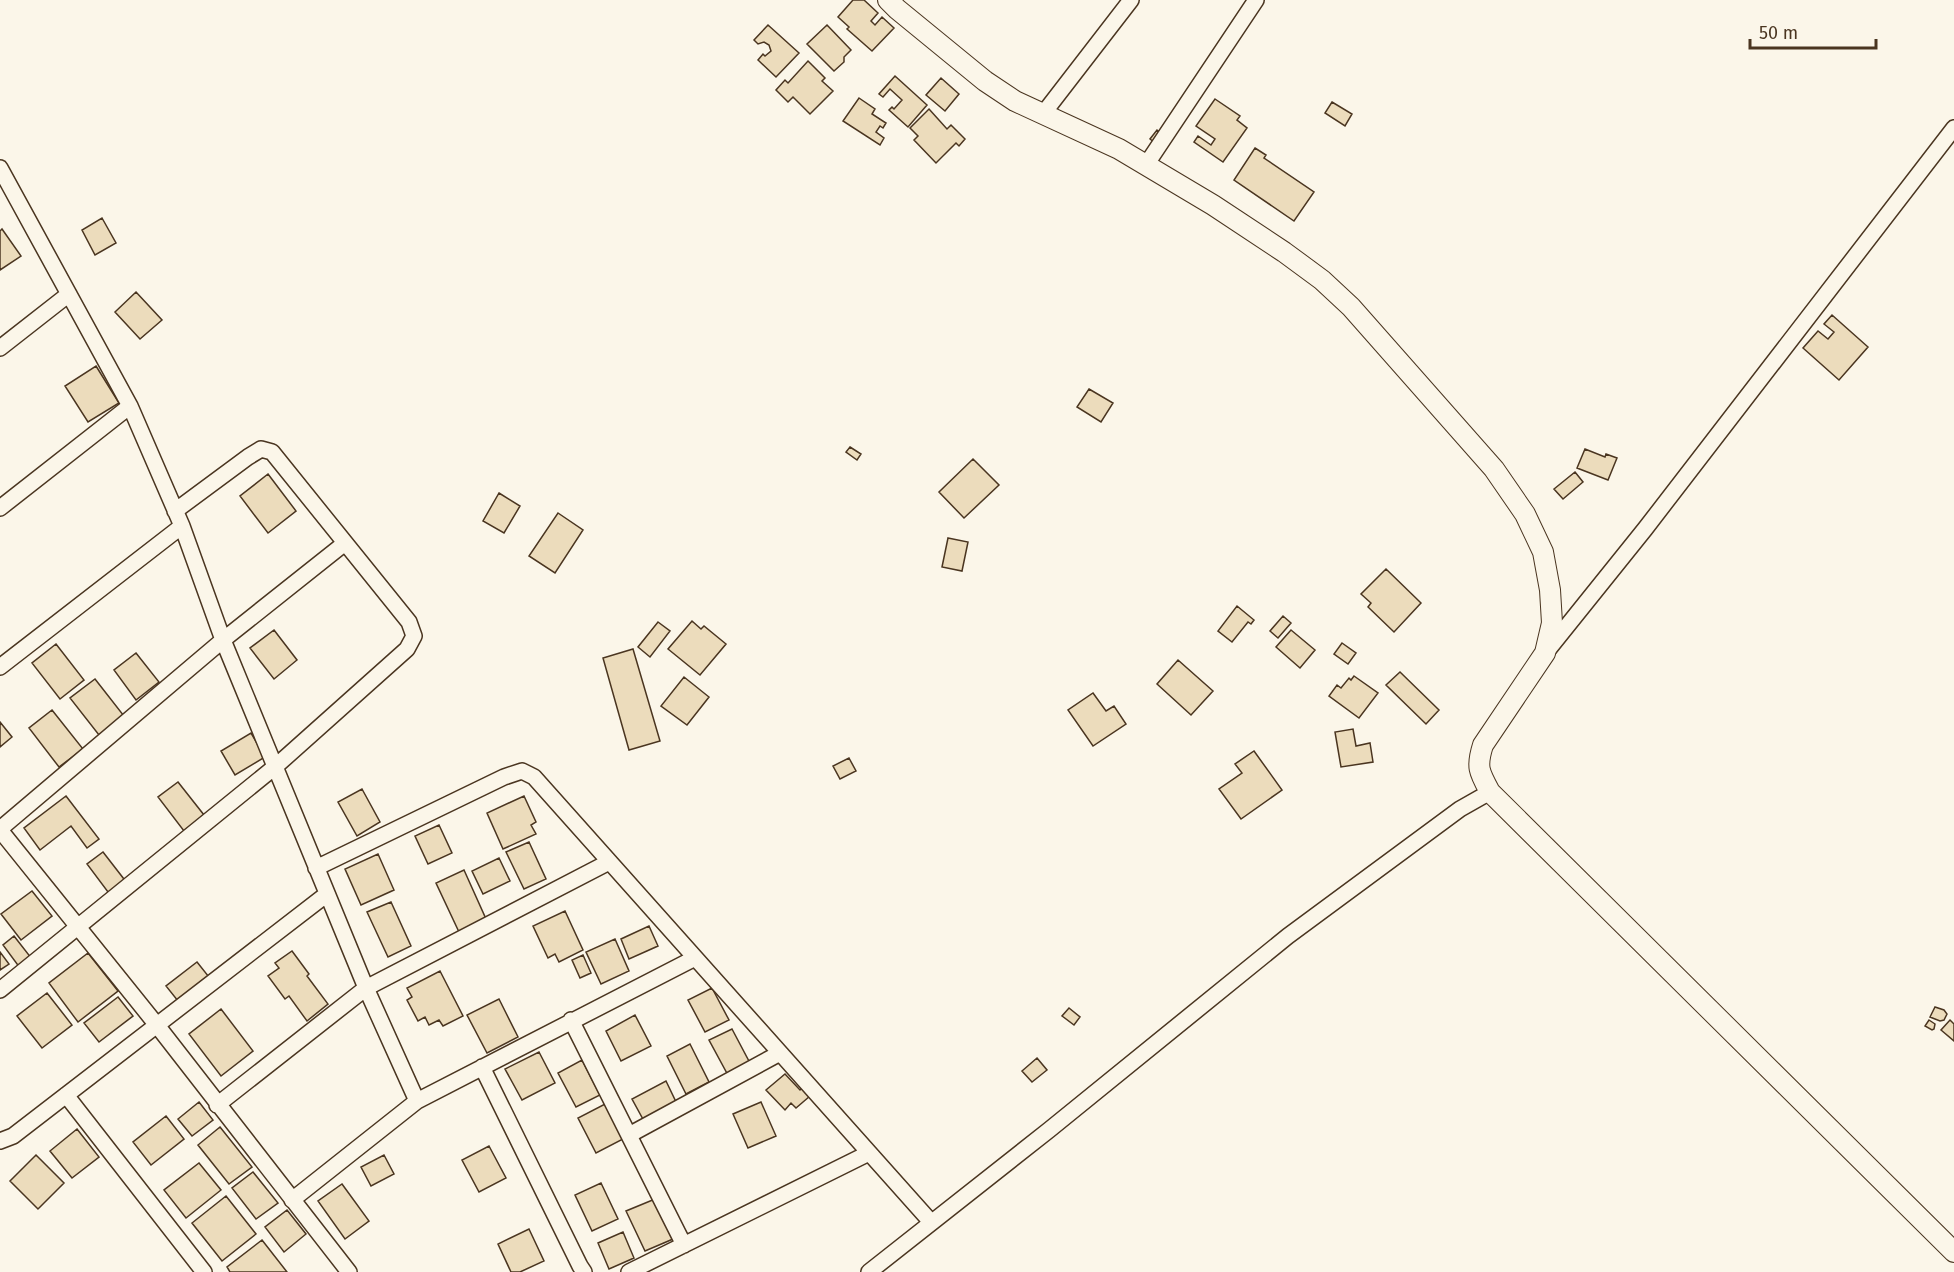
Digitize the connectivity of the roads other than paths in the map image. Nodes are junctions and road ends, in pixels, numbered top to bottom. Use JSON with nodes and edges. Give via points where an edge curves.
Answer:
{"nodes":[{"id":1,"x":888,"y":0,"type":"edge"},
{"id":2,"x":1131,"y":0,"type":"edge"},
{"id":3,"x":1256,"y":0,"type":"edge"},
{"id":4,"x":1043,"y":114,"type":"junction"},
{"id":5,"x":1954,"y":128,"type":"edge"},
{"id":6,"x":1146,"y":165,"type":"junction"},
{"id":7,"x":0,"y":168,"type":"edge"},
{"id":8,"x":4,"y":187,"type":"edge"},
{"id":9,"x":69,"y":294,"type":"junction"},
{"id":10,"x":0,"y":348,"type":"edge"},
{"id":11,"x":130,"y":406,"type":"junction"},
{"id":12,"x":0,"y":507,"type":"edge"},
{"id":13,"x":175,"y":511,"type":"junction"},
{"id":14,"x":182,"y":526,"type":"junction"},
{"id":15,"x":345,"y":543,"type":"junction"},
{"id":16,"x":224,"y":640,"type":"junction"},
{"id":17,"x":1545,"y":653,"type":"junction"},
{"id":18,"x":0,"y":667,"type":"edge"},
{"id":19,"x":276,"y":766,"type":"junction"},
{"id":20,"x":1490,"y":792,"type":"junction"},
{"id":21,"x":0,"y":830,"type":"edge"},
{"id":22,"x":609,"y":862,"type":"junction"},
{"id":23,"x":316,"y":868,"type":"junction"},
{"id":24,"x":327,"y":894,"type":"junction"},
{"id":25,"x":77,"y":928,"type":"junction"},
{"id":26,"x":695,"y":958,"type":"junction"},
{"id":27,"x":366,"y":988,"type":"junction"},
{"id":28,"x":0,"y":990,"type":"edge"},
{"id":29,"x":571,"y":1020,"type":"junction"},
{"id":30,"x":156,"y":1024,"type":"junction"},
{"id":31,"x":780,"y":1053,"type":"junction"},
{"id":32,"x":482,"y":1067,"type":"junction"},
{"id":33,"x":66,"y":1095,"type":"junction"},
{"id":34,"x":417,"y":1101,"type":"junction"},
{"id":35,"x":217,"y":1105,"type":"junction"},
{"id":36,"x":629,"y":1135,"type":"junction"},
{"id":37,"x":0,"y":1141,"type":"edge"},
{"id":38,"x":869,"y":1153,"type":"junction"},
{"id":39,"x":292,"y":1200,"type":"junction"},
{"id":40,"x":931,"y":1222,"type":"junction"},
{"id":41,"x":684,"y":1245,"type":"junction"},
{"id":42,"x":1954,"y":1252,"type":"edge"},
{"id":43,"x":204,"y":1272,"type":"edge"},
{"id":44,"x":349,"y":1272,"type":"edge"},
{"id":45,"x":585,"y":1272,"type":"edge"},
{"id":46,"x":629,"y":1272,"type":"edge"},
{"id":47,"x":868,"y":1272,"type":"edge"}],
"edges":[{"from":1,"to":4,"type":"street","via":[[985,81],[1014,101]]},
{"from":2,"to":4,"type":"street"},
{"from":3,"to":6,"type":"street"},
{"from":4,"to":6,"type":"street"},
{"from":5,"to":17,"type":"street"},
{"from":6,"to":17,"type":"street","via":[[1213,205],[1322,280],[1351,307],[1494,469],[1525,514],[1543,552],[1552,623]]},
{"from":7,"to":8,"type":"street"},
{"from":8,"to":9,"type":"street"},
{"from":9,"to":10,"type":"street"},
{"from":9,"to":11,"type":"street"},
{"from":11,"to":12,"type":"street"},
{"from":11,"to":13,"type":"street"},
{"from":13,"to":14,"type":"street"},
{"from":13,"to":15,"type":"street","via":[[261,449],[272,452]]},
{"from":14,"to":16,"type":"street"},
{"from":14,"to":18,"type":"street"},
{"from":15,"to":16,"type":"street"},
{"from":15,"to":19,"type":"street","via":[[409,622],[414,636],[407,649]]},
{"from":16,"to":19,"type":"street"},
{"from":16,"to":21,"type":"street"},
{"from":17,"to":20,"type":"street","via":[[1483,745],[1478,760]]},
{"from":19,"to":23,"type":"street"},
{"from":19,"to":25,"type":"street"},
{"from":20,"to":40,"type":"street","via":[[1460,809],[1288,936]]},
{"from":20,"to":42,"type":"street"},
{"from":21,"to":25,"type":"street"},
{"from":22,"to":23,"type":"street","via":[[534,777],[522,771]]},
{"from":22,"to":26,"type":"street"},
{"from":22,"to":27,"type":"street"},
{"from":23,"to":24,"type":"street"},
{"from":24,"to":27,"type":"street"},
{"from":24,"to":30,"type":"street"},
{"from":25,"to":28,"type":"street"},
{"from":25,"to":30,"type":"street"},
{"from":26,"to":29,"type":"street"},
{"from":26,"to":31,"type":"street"},
{"from":27,"to":34,"type":"street"},
{"from":27,"to":35,"type":"street"},
{"from":29,"to":32,"type":"street"},
{"from":29,"to":36,"type":"street"},
{"from":30,"to":33,"type":"street"},
{"from":30,"to":35,"type":"street"},
{"from":31,"to":36,"type":"street"},
{"from":31,"to":38,"type":"street"},
{"from":32,"to":34,"type":"street"},
{"from":32,"to":45,"type":"street"},
{"from":33,"to":37,"type":"street","via":[[13,1136]]},
{"from":33,"to":43,"type":"street"},
{"from":34,"to":39,"type":"street"},
{"from":35,"to":39,"type":"street"},
{"from":36,"to":41,"type":"street"},
{"from":38,"to":40,"type":"street"},
{"from":38,"to":41,"type":"street"},
{"from":39,"to":44,"type":"street"},
{"from":40,"to":47,"type":"street"},
{"from":41,"to":46,"type":"street"}]}
